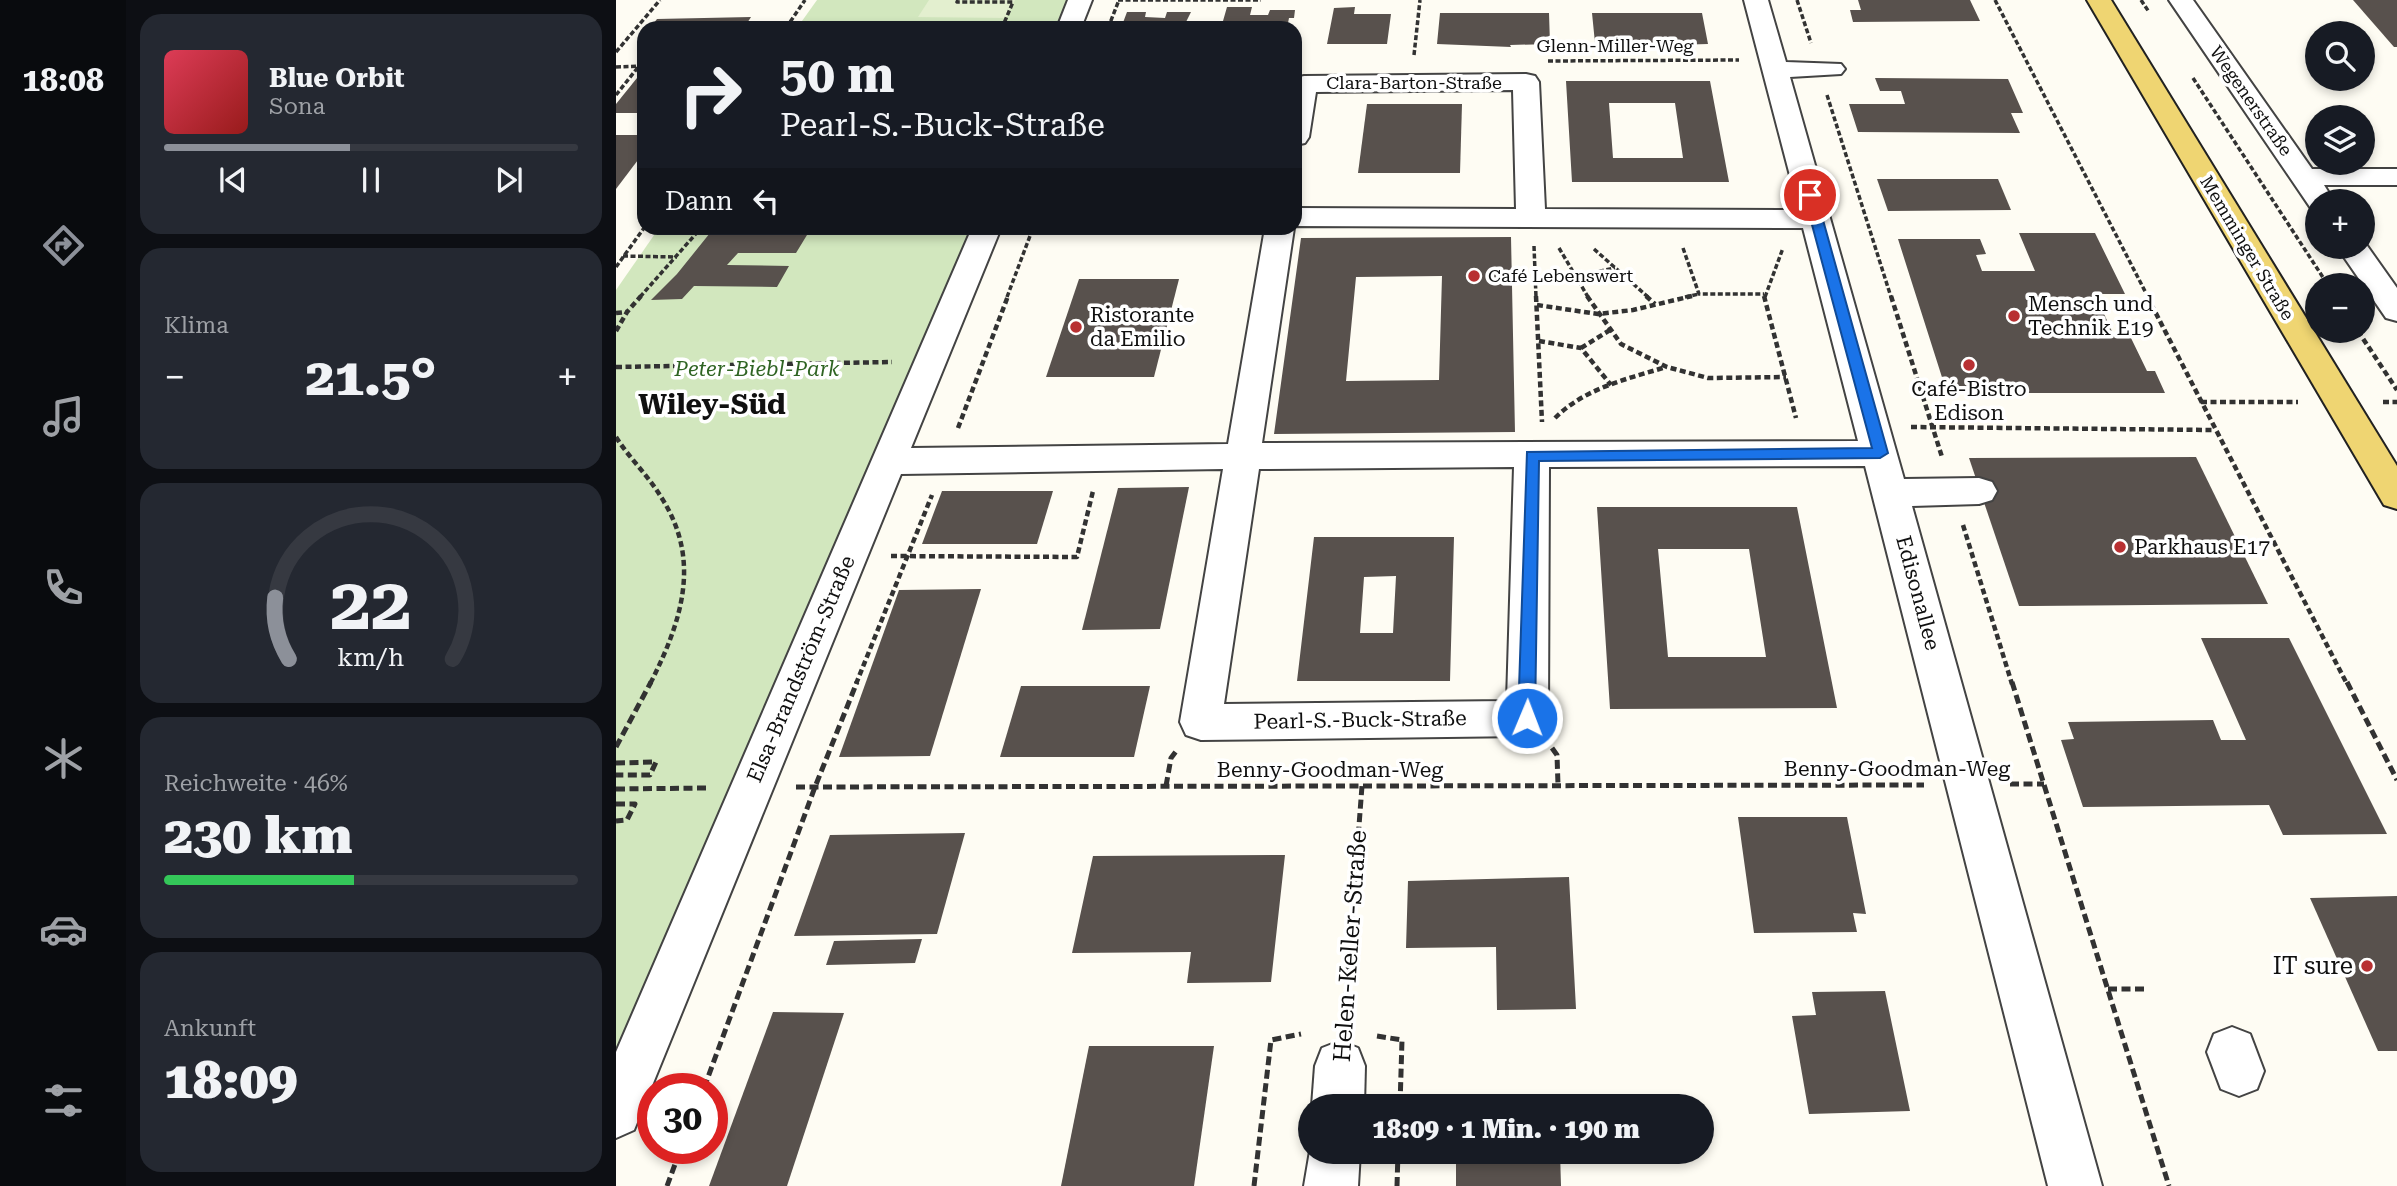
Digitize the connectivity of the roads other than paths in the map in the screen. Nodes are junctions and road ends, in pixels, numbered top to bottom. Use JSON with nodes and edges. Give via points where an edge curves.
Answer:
{"nodes":[{"id":1,"x":1080,"y":0,"type":"edge"},
{"id":2,"x":1756,"y":0,"type":"edge"},
{"id":3,"x":2099,"y":0,"type":"edge"},
{"id":4,"x":2181,"y":0,"type":"edge"},
{"id":5,"x":1072,"y":21,"type":"edge"},
{"id":6,"x":1774,"y":65,"type":"junction"},
{"id":7,"x":1826,"y":69,"type":"road end"},
{"id":8,"x":1302,"y":96,"type":"edge"},
{"id":9,"x":2303,"y":177,"type":"junction"},
{"id":10,"x":2397,"y":177,"type":"edge"},
{"id":11,"x":2312,"y":189,"type":"edge"},
{"id":12,"x":1302,"y":217,"type":"edge"},
{"id":13,"x":1531,"y":218,"type":"junction"},
{"id":14,"x":1817,"y":219,"type":"junction"},
{"id":15,"x":983,"y":235,"type":"edge"},
{"id":16,"x":1278,"y":235,"type":"edge"},
{"id":17,"x":2361,"y":259,"type":"edge"},
{"id":18,"x":2395,"y":306,"type":"edge"},
{"id":19,"x":1877,"y":440,"type":"junction"},
{"id":20,"x":1243,"y":456,"type":"junction"},
{"id":21,"x":1532,"y":456,"type":"junction"},
{"id":22,"x":890,"y":461,"type":"junction"},
{"id":23,"x":1966,"y":492,"type":"road end"},
{"id":24,"x":1891,"y":493,"type":"junction"},
{"id":25,"x":2397,"y":496,"type":"edge"},
{"id":26,"x":616,"y":1111,"type":"edge"},
{"id":27,"x":1333,"y":1164,"type":"edge"},
{"id":28,"x":1331,"y":1186,"type":"edge"},
{"id":29,"x":2075,"y":1186,"type":"edge"}],
"edges":[{"from":1,"to":5,"type":"street"},
{"from":2,"to":6,"type":"street","name":"Edisonallee"},
{"from":3,"to":25,"type":"main road","name":"Memminger Straße"},
{"from":4,"to":9,"type":"street","name":"Wegenerstraße"},
{"from":6,"to":7,"type":"street"},
{"from":6,"to":14,"type":"street","name":"Edisonallee"},
{"from":8,"to":13,"type":"street","name":"Clara-Barton-Straße","via":[[1304,84],[1526,82]]},
{"from":9,"to":10,"type":"street"},
{"from":9,"to":11,"type":"street","name":"Wegenerstraße"},
{"from":12,"to":13,"type":"street"},
{"from":13,"to":14,"type":"street"},
{"from":14,"to":19,"type":"street","name":"Edisonallee"},
{"from":15,"to":22,"type":"street","name":"Elsa-Brandström-Straße"},
{"from":16,"to":20,"type":"street","name":"Pearl-S.-Buck-Straße"},
{"from":17,"to":18,"type":"street"},
{"from":19,"to":21,"type":"street"},
{"from":19,"to":24,"type":"street","name":"Edisonallee"},
{"from":20,"to":21,"type":"street"},
{"from":20,"to":21,"type":"street","name":"Pearl-S.-Buck-Straße","via":[[1201,722],[1527,718]]},
{"from":20,"to":22,"type":"street"},
{"from":22,"to":26,"type":"street","name":"Elsa-Brandström-Straße"},
{"from":23,"to":24,"type":"street"},
{"from":24,"to":29,"type":"street","name":"Edisonallee"},
{"from":27,"to":28,"type":"street"}]}
